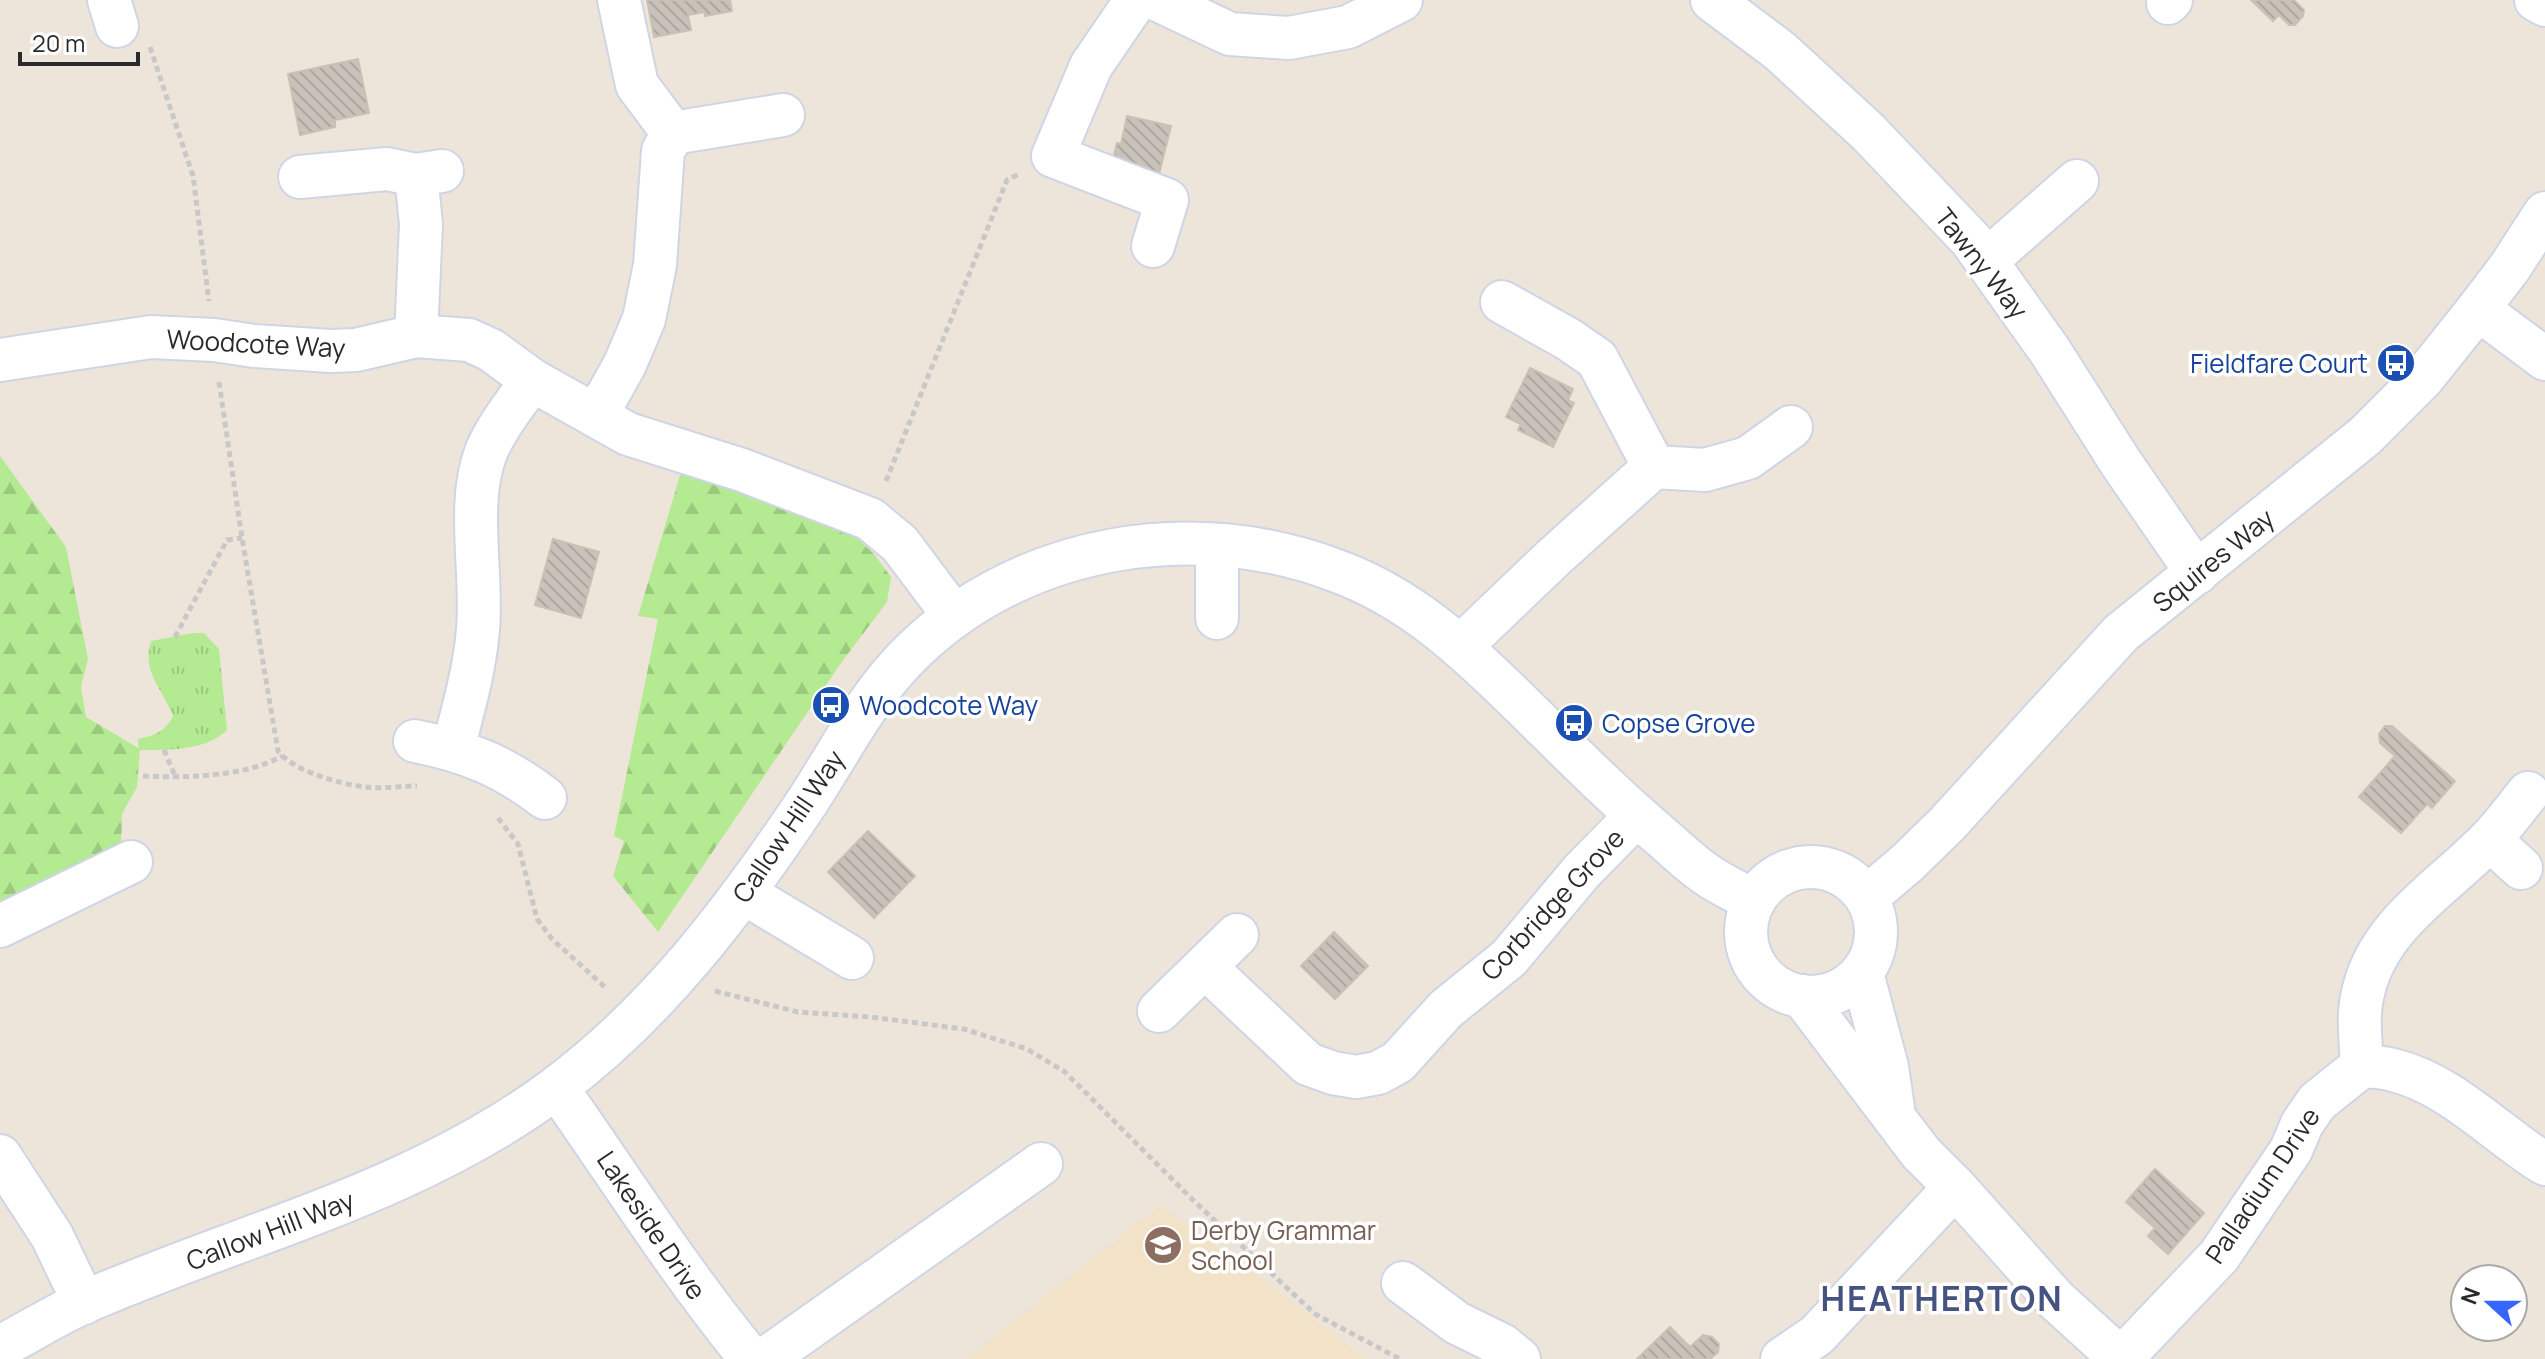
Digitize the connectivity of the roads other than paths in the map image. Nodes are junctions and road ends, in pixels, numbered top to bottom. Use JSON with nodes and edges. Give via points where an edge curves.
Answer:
{"nodes":[{"id":1,"x":619,"y":0,"type":"edge"},
{"id":2,"x":1136,"y":0,"type":"edge"},
{"id":3,"x":1158,"y":0,"type":"edge"},
{"id":4,"x":1401,"y":0,"type":"edge"},
{"id":5,"x":1712,"y":0,"type":"edge"},
{"id":6,"x":2536,"y":0,"type":"edge"},
{"id":7,"x":2545,"y":5,"type":"edge"},
{"id":8,"x":783,"y":115,"type":"dead end"},
{"id":9,"x":673,"y":133,"type":"junction"},
{"id":10,"x":300,"y":177,"type":"dead end"},
{"id":11,"x":2077,"y":181,"type":"dead end"},
{"id":12,"x":2545,"y":213,"type":"edge"},
{"id":13,"x":1153,"y":246,"type":"dead end"},
{"id":14,"x":1986,"y":261,"type":"junction"},
{"id":15,"x":1502,"y":302,"type":"dead end"},
{"id":16,"x":2478,"y":309,"type":"junction"},
{"id":17,"x":416,"y":336,"type":"junction"},
{"id":18,"x":2545,"y":359,"type":"edge"},
{"id":19,"x":0,"y":360,"type":"edge"},
{"id":20,"x":532,"y":380,"type":"junction"},
{"id":21,"x":596,"y":416,"type":"junction"},
{"id":22,"x":1791,"y":427,"type":"dead end"},
{"id":23,"x":1654,"y":467,"type":"junction"},
{"id":24,"x":1217,"y":545,"type":"junction"},
{"id":25,"x":2197,"y":573,"type":"junction"},
{"id":26,"x":954,"y":616,"type":"junction"},
{"id":27,"x":1217,"y":618,"type":"dead end"},
{"id":28,"x":1461,"y":646,"type":"junction"},
{"id":29,"x":2528,"y":793,"type":"dead end"},
{"id":30,"x":545,"y":798,"type":"dead end"},
{"id":31,"x":1636,"y":816,"type":"junction"},
{"id":32,"x":2490,"y":840,"type":"junction"},
{"id":33,"x":131,"y":862,"type":"dead end"},
{"id":34,"x":2521,"y":868,"type":"dead end"},
{"id":35,"x":744,"y":893,"type":"junction"},
{"id":36,"x":1867,"y":897,"type":"junction"},
{"id":37,"x":1754,"y":901,"type":"junction"},
{"id":38,"x":0,"y":926,"type":"edge"},
{"id":39,"x":1237,"y":935,"type":"dead end"},
{"id":40,"x":852,"y":958,"type":"dead end"},
{"id":41,"x":1205,"y":967,"type":"junction"},
{"id":42,"x":1862,"y":973,"type":"junction"},
{"id":43,"x":1802,"y":996,"type":"junction"},
{"id":44,"x":1159,"y":1011,"type":"dead end"},
{"id":45,"x":2362,"y":1066,"type":"junction"},
{"id":46,"x":557,"y":1088,"type":"junction"},
{"id":47,"x":1895,"y":1118,"type":"junction"},
{"id":48,"x":0,"y":1156,"type":"edge"},
{"id":49,"x":1041,"y":1164,"type":"dead end"},
{"id":50,"x":2545,"y":1164,"type":"edge"},
{"id":51,"x":1955,"y":1187,"type":"junction"},
{"id":52,"x":1403,"y":1283,"type":"dead end"},
{"id":53,"x":84,"y":1303,"type":"junction"},
{"id":54,"x":0,"y":1347,"type":"edge"},
{"id":55,"x":751,"y":1359,"type":"edge"},
{"id":56,"x":765,"y":1359,"type":"edge"},
{"id":57,"x":1519,"y":1359,"type":"edge"},
{"id":58,"x":1782,"y":1359,"type":"edge"},
{"id":59,"x":2121,"y":1359,"type":"edge"}],
"edges":[{"from":1,"to":9,"type":"street","via":[[637,85]]},
{"from":2,"to":13,"type":"street","via":[[1091,66],[1053,156],[1167,200]]},
{"from":3,"to":4,"type":"street","via":[[1230,34],[1289,38],[1348,27]]},
{"from":5,"to":14,"type":"street","name":"Tawny Way","via":[[1780,51],[1868,132]]},
{"from":6,"to":7,"type":"street"},
{"from":8,"to":9,"type":"street"},
{"from":9,"to":21,"type":"street","via":[[663,151],[655,265],[644,319]]},
{"from":10,"to":17,"type":"street","via":[[387,169],[429,173]]},
{"from":11,"to":14,"type":"street"},
{"from":12,"to":16,"type":"street","name":"Squires Way"},
{"from":14,"to":25,"type":"street","name":"Tawny Way"},
{"from":15,"to":23,"type":"street","via":[[1597,359]]},
{"from":16,"to":18,"type":"street"},
{"from":16,"to":25,"type":"street","name":"Squires Way","via":[[2423,378],[2365,436]]},
{"from":17,"to":19,"type":"street","name":"Woodcote Way","via":[[331,351],[151,337]]},
{"from":17,"to":20,"type":"street","name":"Woodcote Way","via":[[469,340]]},
{"from":20,"to":21,"type":"street","name":"Woodcote Way"},
{"from":20,"to":30,"type":"street","via":[[486,453],[478,484],[478,629],[467,698],[451,750],[518,777]]},
{"from":21,"to":26,"type":"street","name":"Woodcote Way","via":[[628,434],[870,519],[900,544]]},
{"from":22,"to":23,"type":"street","via":[[1748,458],[1705,470]]},
{"from":23,"to":28,"type":"street"},
{"from":24,"to":26,"type":"street","name":"Callow Hill Way","via":[[1167,543],[1099,552],[1025,577]]},
{"from":24,"to":27,"type":"street"},
{"from":24,"to":28,"type":"street","name":"Callow Hill Way","via":[[1334,569],[1418,612]]},
{"from":25,"to":36,"type":"street","name":"Squires Way","via":[[2121,633],[1947,824]]},
{"from":26,"to":35,"type":"street","name":"Callow Hill Way","via":[[913,651],[869,704]]},
{"from":28,"to":31,"type":"street","name":"Callow Hill Way"},
{"from":29,"to":32,"type":"street"},
{"from":31,"to":37,"type":"street","name":"Callow Hill Way","via":[[1706,874]]},
{"from":31,"to":41,"type":"street","name":"Corbridge Grove","via":[[1509,958],[1446,1009],[1398,1062],[1378,1073],[1356,1077],[1308,1064]]},
{"from":32,"to":34,"type":"street"},
{"from":32,"to":45,"type":"street","via":[[2385,940],[2362,994]]},
{"from":33,"to":38,"type":"street"},
{"from":35,"to":40,"type":"street"},
{"from":35,"to":46,"type":"street","name":"Callow Hill Way","via":[[705,946],[635,1020]]},
{"from":36,"to":37,"type":"street","via":[[1849,878],[1808,866],[1772,880]]},
{"from":36,"to":42,"type":"street","via":[[1877,930]]},
{"from":37,"to":43,"type":"street","via":[[1746,933],[1752,959],[1775,986]]},
{"from":39,"to":41,"type":"street"},
{"from":41,"to":44,"type":"street"},
{"from":42,"to":43,"type":"street","via":[[1837,992]]},
{"from":42,"to":47,"type":"street"},
{"from":43,"to":47,"type":"street"},
{"from":45,"to":50,"type":"street","via":[[2393,1070],[2450,1095]]},
{"from":45,"to":59,"type":"street","name":"Palladium Drive","via":[[2317,1102],[2219,1256]]},
{"from":46,"to":53,"type":"street","name":"Callow Hill Way","via":[[490,1134],[396,1181]]},
{"from":46,"to":55,"type":"street","name":"Lakeside Drive","via":[[684,1274]]},
{"from":47,"to":51,"type":"street"},
{"from":48,"to":53,"type":"street","via":[[52,1236]]},
{"from":49,"to":56,"type":"street"},
{"from":51,"to":58,"type":"street","via":[[1817,1335]]},
{"from":51,"to":59,"type":"street","via":[[2056,1300]]},
{"from":52,"to":57,"type":"street"},
{"from":53,"to":54,"type":"street","name":"Callow Hill Way"}]}
